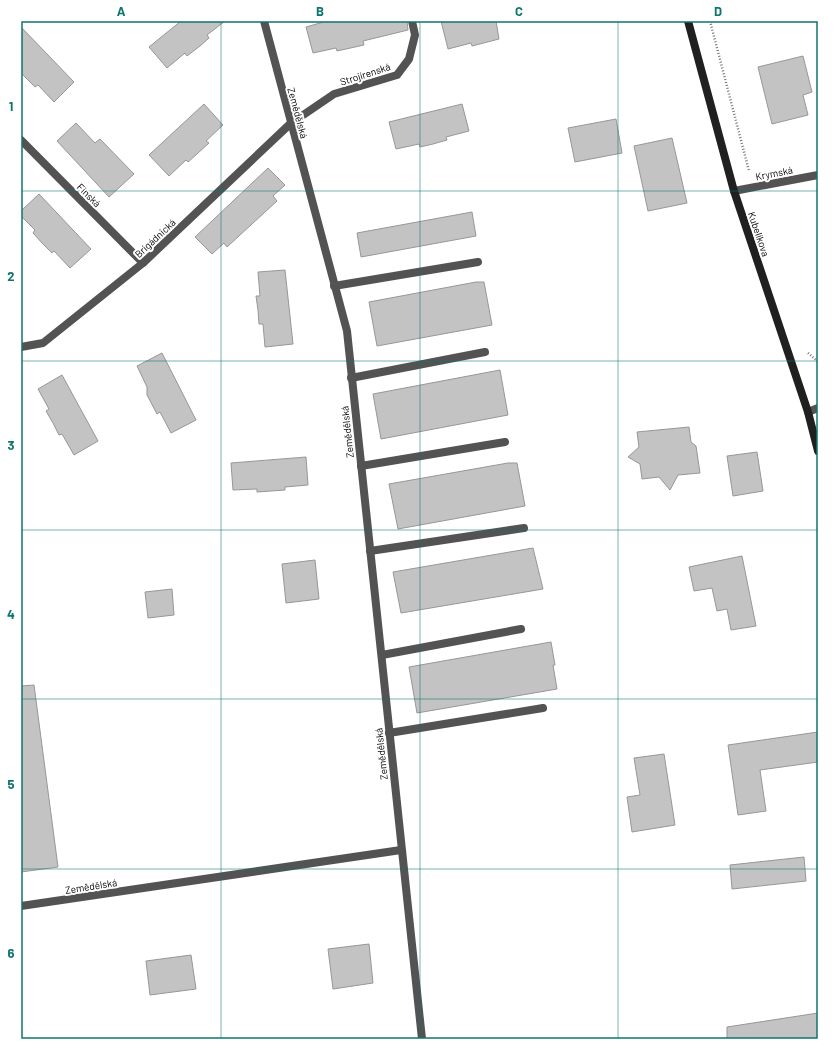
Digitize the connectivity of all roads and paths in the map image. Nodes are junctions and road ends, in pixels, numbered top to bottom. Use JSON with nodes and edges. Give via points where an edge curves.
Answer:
{"nodes":[{"id":1,"x":264,"y":21,"type":"edge"},
{"id":2,"x":412,"y":21,"type":"edge"},
{"id":3,"x":688,"y":21,"type":"edge"},
{"id":4,"x":290,"y":124,"type":"junction"},
{"id":5,"x":21,"y":140,"type":"edge"},
{"id":6,"x":818,"y":175,"type":"edge"},
{"id":7,"x":734,"y":191,"type":"junction"},
{"id":8,"x":478,"y":262,"type":"dead end"},
{"id":9,"x":143,"y":263,"type":"junction"},
{"id":10,"x":334,"y":286,"type":"junction"},
{"id":11,"x":21,"y":347,"type":"edge"},
{"id":12,"x":485,"y":352,"type":"dead end"},
{"id":13,"x":351,"y":378,"type":"junction"},
{"id":14,"x":818,"y":408,"type":"edge"},
{"id":15,"x":808,"y":412,"type":"junction"},
{"id":16,"x":505,"y":442,"type":"dead end"},
{"id":17,"x":818,"y":451,"type":"edge"},
{"id":18,"x":361,"y":466,"type":"junction"},
{"id":19,"x":524,"y":528,"type":"dead end"},
{"id":20,"x":370,"y":551,"type":"junction"},
{"id":21,"x":521,"y":629,"type":"dead end"},
{"id":22,"x":382,"y":654,"type":"junction"},
{"id":23,"x":543,"y":708,"type":"dead end"},
{"id":24,"x":389,"y":733,"type":"junction"},
{"id":25,"x":401,"y":850,"type":"junction"},
{"id":26,"x":21,"y":906,"type":"edge"},
{"id":27,"x":422,"y":1039,"type":"edge"}],
"edges":[{"from":1,"to":4,"type":"street","name":"Zemědělská"},
{"from":2,"to":4,"type":"street","name":"Strojírenská","via":[[415,35],[409,59],[397,75],[334,94]]},
{"from":3,"to":7,"type":"street","name":"Kubelíkova"},
{"from":4,"to":9,"type":"street","name":"Brigádnická"},
{"from":4,"to":10,"type":"street","name":"Zemědělská"},
{"from":5,"to":9,"type":"street","name":"Finská"},
{"from":6,"to":7,"type":"street","name":"Krymská"},
{"from":7,"to":15,"type":"street","name":"Kubelíkova"},
{"from":8,"to":10,"type":"street"},
{"from":9,"to":11,"type":"street","name":"Brigádnická","via":[[43,343]]},
{"from":10,"to":13,"type":"street","name":"Zemědělská","via":[[346,331]]},
{"from":12,"to":13,"type":"street"},
{"from":13,"to":18,"type":"street","name":"Zemědělská"},
{"from":14,"to":15,"type":"street"},
{"from":15,"to":17,"type":"street","name":"Kubelíkova"},
{"from":16,"to":18,"type":"street"},
{"from":18,"to":20,"type":"street","name":"Zemědělská"},
{"from":19,"to":20,"type":"street"},
{"from":20,"to":22,"type":"street","name":"Zemědělská"},
{"from":21,"to":22,"type":"street"},
{"from":22,"to":24,"type":"street","name":"Zemědělská"},
{"from":23,"to":24,"type":"street"},
{"from":24,"to":25,"type":"street","name":"Zemědělská"},
{"from":25,"to":26,"type":"street","name":"Zemědělská"},
{"from":25,"to":27,"type":"street","name":"Zemědělská"}]}
